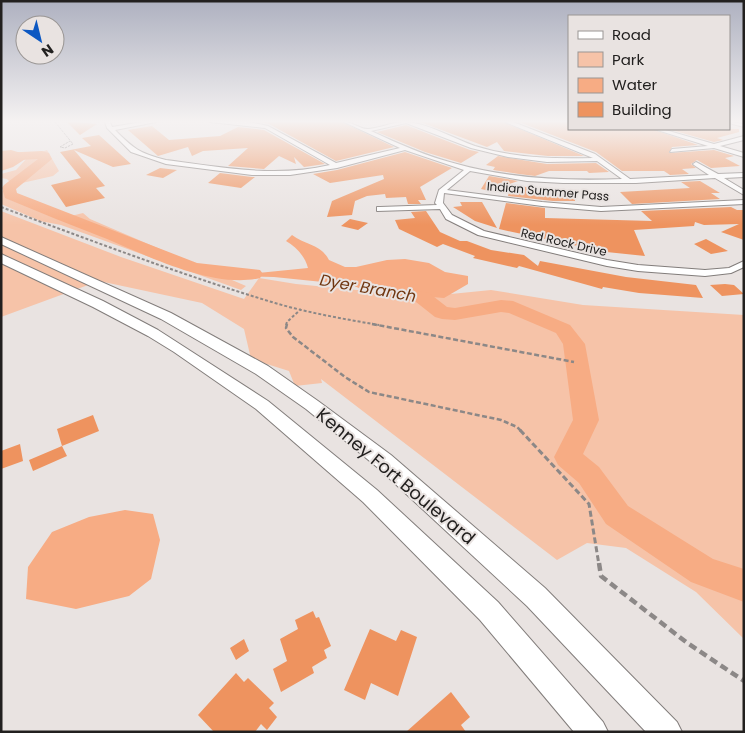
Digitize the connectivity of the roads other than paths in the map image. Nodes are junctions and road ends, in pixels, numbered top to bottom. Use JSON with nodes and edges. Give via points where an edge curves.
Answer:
{"nodes":[{"id":1,"x":144,"y":156,"type":"edge"},
{"id":2,"x":319,"y":156,"type":"edge"},
{"id":3,"x":374,"y":156,"type":"edge"},
{"id":4,"x":427,"y":156,"type":"edge"},
{"id":5,"x":512,"y":156,"type":"edge"},
{"id":6,"x":594,"y":156,"type":"edge"},
{"id":7,"x":600,"y":159,"type":"junction"},
{"id":8,"x":210,"y":162,"type":"dead end"},
{"id":9,"x":696,"y":164,"type":"dead end"},
{"id":10,"x":337,"y":166,"type":"junction"},
{"id":11,"x":202,"y":167,"type":"junction"},
{"id":12,"x":469,"y":169,"type":"junction"},
{"id":13,"x":744,"y":175,"type":"edge"},
{"id":14,"x":716,"y":176,"type":"junction"},
{"id":15,"x":628,"y":180,"type":"junction"},
{"id":16,"x":441,"y":192,"type":"junction"},
{"id":17,"x":744,"y":192,"type":"edge"},
{"id":18,"x":744,"y":202,"type":"edge"},
{"id":19,"x":440,"y":207,"type":"junction"},
{"id":20,"x":380,"y":209,"type":"dead end"},
{"id":21,"x":1,"y":240,"type":"edge"},
{"id":22,"x":1,"y":258,"type":"edge"},
{"id":23,"x":744,"y":264,"type":"edge"},
{"id":24,"x":593,"y":732,"type":"edge"},
{"id":25,"x":667,"y":732,"type":"edge"}],
"edges":[{"from":1,"to":11,"type":"street"},
{"from":2,"to":10,"type":"street"},
{"from":3,"to":10,"type":"street"},
{"from":4,"to":12,"type":"street"},
{"from":5,"to":7,"type":"street"},
{"from":6,"to":7,"type":"street"},
{"from":7,"to":15,"type":"street"},
{"from":8,"to":11,"type":"street"},
{"from":9,"to":14,"type":"street"},
{"from":10,"to":11,"type":"street","via":[[277,173]]},
{"from":12,"to":15,"type":"street","via":[[550,180]]},
{"from":12,"to":16,"type":"street"},
{"from":13,"to":14,"type":"street"},
{"from":14,"to":15,"type":"street"},
{"from":14,"to":17,"type":"street"},
{"from":16,"to":18,"type":"street","name":"Indian Summer Pass","via":[[601,208]]},
{"from":16,"to":19,"type":"street","via":[[438,198]]},
{"from":19,"to":20,"type":"street"},
{"from":19,"to":23,"type":"street","name":"Red Rock Drive","via":[[458,223],[481,233],[606,263],[705,273],[731,270]]},
{"from":21,"to":25,"type":"main road","name":"Kenney Fort Boulevard","via":[[209,338],[312,405],[384,461],[536,597]]},
{"from":22,"to":24,"type":"main road","name":"Kenney Fort Boulevard","via":[[160,337],[262,405],[370,496],[489,611]]}]}
